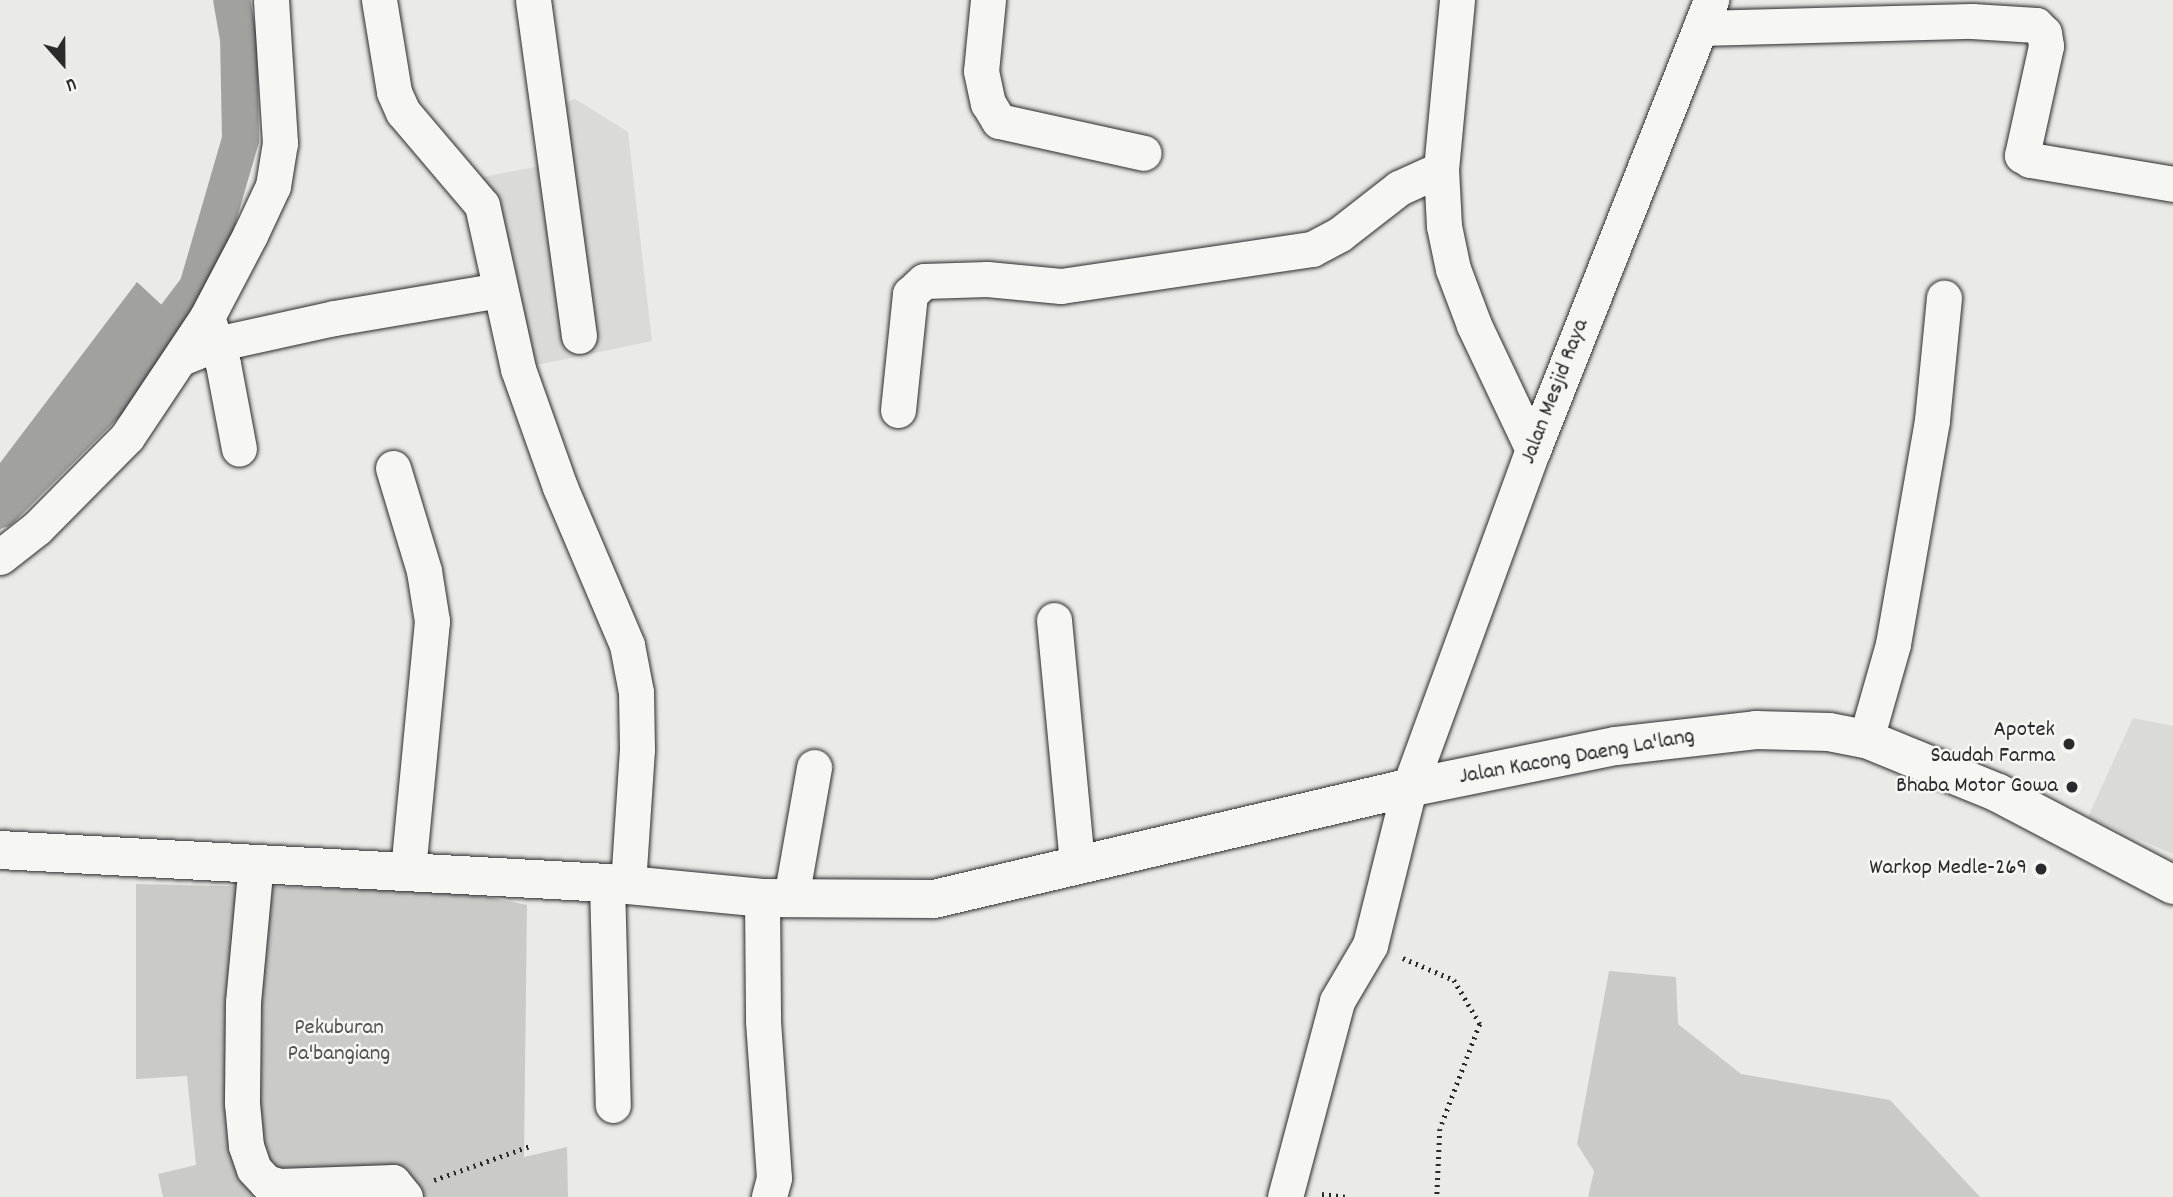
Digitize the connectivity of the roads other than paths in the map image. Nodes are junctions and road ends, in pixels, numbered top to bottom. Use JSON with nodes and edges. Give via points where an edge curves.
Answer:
{"nodes":[{"id":1,"x":271,"y":0,"type":"edge"},
{"id":2,"x":379,"y":0,"type":"edge"},
{"id":3,"x":533,"y":0,"type":"edge"},
{"id":4,"x":988,"y":0,"type":"edge"},
{"id":5,"x":1457,"y":0,"type":"edge"},
{"id":6,"x":1705,"y":14,"type":"edge"},
{"id":7,"x":1144,"y":153,"type":"dead end"},
{"id":8,"x":1441,"y":169,"type":"junction"},
{"id":9,"x":2173,"y":184,"type":"edge"},
{"id":10,"x":499,"y":290,"type":"junction"},
{"id":11,"x":1944,"y":298,"type":"dead end"},
{"id":12,"x":211,"y":330,"type":"junction"},
{"id":13,"x":579,"y":336,"type":"dead end"},
{"id":14,"x":898,"y":410,"type":"dead end"},
{"id":15,"x":239,"y":449,"type":"dead end"},
{"id":16,"x":1533,"y":450,"type":"junction"},
{"id":17,"x":393,"y":468,"type":"dead end"},
{"id":18,"x":0,"y":556,"type":"edge"},
{"id":19,"x":1054,"y":621,"type":"dead end"},
{"id":20,"x":1866,"y":739,"type":"junction"},
{"id":21,"x":814,"y":766,"type":"dead end"},
{"id":22,"x":1409,"y":788,"type":"junction"},
{"id":23,"x":0,"y":849,"type":"edge"},
{"id":24,"x":256,"y":862,"type":"junction"},
{"id":25,"x":1077,"y":863,"type":"junction"},
{"id":26,"x":408,"y":872,"type":"junction"},
{"id":27,"x":618,"y":885,"type":"junction"},
{"id":28,"x":2173,"y":885,"type":"edge"},
{"id":29,"x":777,"y":898,"type":"junction"},
{"id":30,"x":613,"y":1105,"type":"dead end"},
{"id":31,"x":404,"y":1194,"type":"edge"},
{"id":32,"x":769,"y":1197,"type":"edge"},
{"id":33,"x":1285,"y":1197,"type":"edge"}],
"edges":[{"from":1,"to":12,"type":"street","via":[[280,122],[273,186]]},
{"from":2,"to":10,"type":"street","via":[[394,92],[411,124],[482,205]]},
{"from":3,"to":13,"type":"street"},
{"from":4,"to":7,"type":"street","via":[[981,71],[988,103],[999,121]]},
{"from":5,"to":8,"type":"street"},
{"from":6,"to":9,"type":"street","via":[[2036,25],[2044,33],[2046,46],[2022,155]]},
{"from":6,"to":16,"type":"street","name":"Jalan Mesjid Raya"},
{"from":8,"to":14,"type":"street","via":[[1399,188],[1340,234],[1312,249],[1061,286],[987,279],[924,281],[910,294]]},
{"from":8,"to":16,"type":"street","via":[[1453,269]]},
{"from":10,"to":12,"type":"street"},
{"from":10,"to":27,"type":"street","via":[[518,369],[560,487],[627,645],[636,692],[637,749]]},
{"from":11,"to":20,"type":"street","via":[[1932,420],[1893,644]]},
{"from":12,"to":15,"type":"street"},
{"from":12,"to":18,"type":"street","via":[[181,358],[127,438],[37,528]]},
{"from":16,"to":22,"type":"street","name":"Jalan Mesjid Raya"},
{"from":17,"to":26,"type":"street","via":[[424,572],[432,621]]},
{"from":19,"to":25,"type":"street"},
{"from":20,"to":22,"type":"main road","name":"Jalan Kacong Daeng La'lang","via":[[1829,732],[1756,730],[1616,746]]},
{"from":20,"to":28,"type":"main road","name":"Jalan Kacong Daeng La'lang","via":[[1998,793]]},
{"from":21,"to":29,"type":"street"},
{"from":22,"to":25,"type":"main road","name":"Jalan Kacong Daeng La'lang"},
{"from":22,"to":33,"type":"street","name":"Jalan Mesjid Raya","via":[[1370,945],[1337,1001]]},
{"from":23,"to":24,"type":"main road","name":"Jalan Kacong Daeng La'lang"},
{"from":24,"to":26,"type":"main road","name":"Jalan Kacong Daeng La'lang"},
{"from":24,"to":31,"type":"street","via":[[243,1002],[242,1103],[246,1146],[254,1169],[265,1182],[279,1186],[379,1180],[393,1182]]},
{"from":25,"to":29,"type":"main road","name":"Jalan Kacong Daeng La'lang","via":[[934,899]]},
{"from":26,"to":27,"type":"main road","name":"Jalan Kacong Daeng La'lang"},
{"from":27,"to":29,"type":"main road","name":"Jalan Kacong Daeng La'lang"},
{"from":27,"to":30,"type":"street"},
{"from":29,"to":32,"type":"street","via":[[763,1021],[774,1178]]}]}
